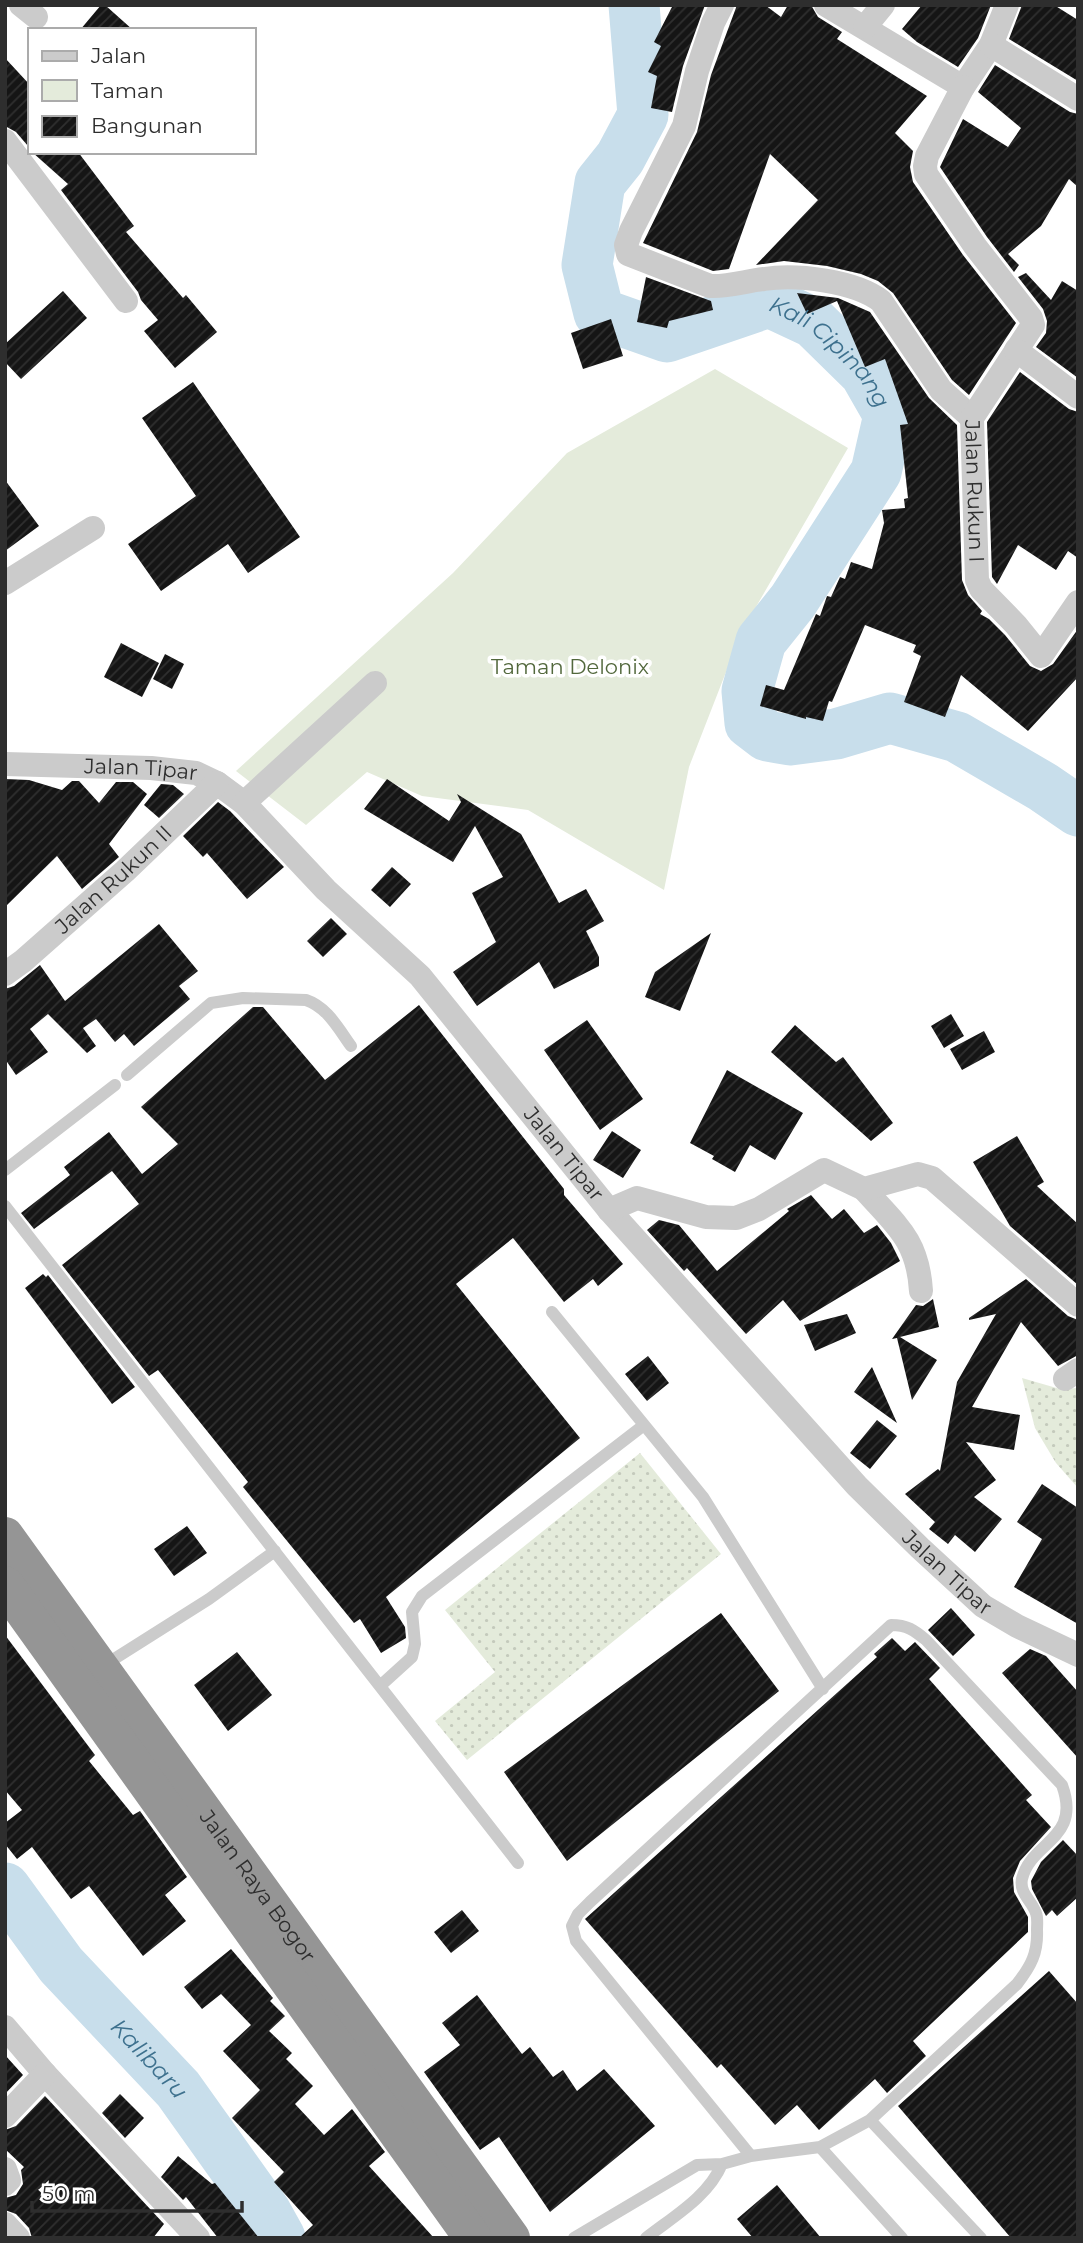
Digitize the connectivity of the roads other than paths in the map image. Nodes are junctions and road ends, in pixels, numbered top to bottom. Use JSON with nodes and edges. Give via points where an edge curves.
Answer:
{"nodes":[{"id":1,"x":722,"y":5,"type":"edge"},
{"id":2,"x":826,"y":5,"type":"edge"},
{"id":3,"x":883,"y":5,"type":"edge"},
{"id":4,"x":1007,"y":5,"type":"edge"},
{"id":5,"x":865,"y":27,"type":"junction"},
{"id":6,"x":991,"y":45,"type":"junction"},
{"id":7,"x":963,"y":87,"type":"junction"},
{"id":8,"x":1078,"y":99,"type":"edge"},
{"id":9,"x":5,"y":141,"type":"edge"},
{"id":10,"x":126,"y":301,"type":"dead end"},
{"id":11,"x":1016,"y":350,"type":"junction"},
{"id":12,"x":1078,"y":397,"type":"edge"},
{"id":13,"x":972,"y":418,"type":"junction"},
{"id":14,"x":93,"y":528,"type":"dead end"},
{"id":15,"x":5,"y":583,"type":"edge"},
{"id":16,"x":1078,"y":602,"type":"edge"},
{"id":17,"x":374,"y":683,"type":"dead end"},
{"id":18,"x":5,"y":764,"type":"edge"},
{"id":19,"x":218,"y":783,"type":"junction"},
{"id":20,"x":244,"y":803,"type":"junction"},
{"id":21,"x":5,"y":974,"type":"edge"},
{"id":22,"x":351,"y":1046,"type":"dead end"},
{"id":23,"x":127,"y":1075,"type":"dead end"},
{"id":24,"x":115,"y":1085,"type":"dead end"},
{"id":25,"x":5,"y":1170,"type":"edge"},
{"id":26,"x":864,"y":1189,"type":"junction"},
{"id":27,"x":5,"y":1206,"type":"edge"},
{"id":28,"x":609,"y":1210,"type":"junction"},
{"id":29,"x":921,"y":1291,"type":"dead end"},
{"id":30,"x":1078,"y":1305,"type":"edge"},
{"id":31,"x":552,"y":1312,"type":"dead end"},
{"id":32,"x":644,"y":1424,"type":"junction"},
{"id":33,"x":5,"y":1536,"type":"edge"},
{"id":34,"x":275,"y":1551,"type":"junction"},
{"id":35,"x":5,"y":1586,"type":"edge"},
{"id":36,"x":1078,"y":1656,"type":"edge"},
{"id":37,"x":89,"y":1676,"type":"junction"},
{"id":38,"x":380,"y":1685,"type":"junction"},
{"id":39,"x":823,"y":1689,"type":"junction"},
{"id":40,"x":519,"y":1863,"type":"dead end"},
{"id":41,"x":5,"y":2027,"type":"edge"},
{"id":42,"x":45,"y":2074,"type":"junction"},
{"id":43,"x":5,"y":2116,"type":"edge"},
{"id":44,"x":870,"y":2120,"type":"junction"},
{"id":45,"x":820,"y":2147,"type":"junction"},
{"id":46,"x":751,"y":2156,"type":"junction"},
{"id":47,"x":722,"y":2164,"type":"junction"},
{"id":48,"x":5,"y":2169,"type":"edge"},
{"id":49,"x":5,"y":2184,"type":"edge"},
{"id":50,"x":5,"y":2224,"type":"edge"},
{"id":51,"x":188,"y":2233,"type":"edge"},
{"id":52,"x":18,"y":2238,"type":"edge"},
{"id":53,"x":473,"y":2238,"type":"edge"},
{"id":54,"x":511,"y":2238,"type":"edge"},
{"id":55,"x":574,"y":2238,"type":"edge"},
{"id":56,"x":646,"y":2238,"type":"edge"},
{"id":57,"x":902,"y":2238,"type":"edge"},
{"id":58,"x":981,"y":2238,"type":"edge"}],
"edges":[{"from":1,"to":13,"type":"street","via":[[697,71],[684,125],[631,231],[628,254],[710,286],[781,278],[829,281],[870,292],[881,301],[941,390]]},
{"from":2,"to":5,"type":"street"},
{"from":3,"to":5,"type":"street"},
{"from":4,"to":6,"type":"street","name":"Jalan Rukun I"},
{"from":5,"to":7,"type":"street"},
{"from":6,"to":7,"type":"street","name":"Jalan Rukun I"},
{"from":6,"to":8,"type":"street"},
{"from":7,"to":11,"type":"street","name":"Jalan Rukun I","via":[[927,156],[926,174],[1031,318],[1031,329]]},
{"from":9,"to":10,"type":"street"},
{"from":11,"to":12,"type":"street"},
{"from":11,"to":13,"type":"street","name":"Jalan Rukun I"},
{"from":13,"to":16,"type":"street","name":"Jalan Rukun I","via":[[977,580],[981,589],[1041,656]]},
{"from":14,"to":15,"type":"street"},
{"from":17,"to":20,"type":"street"},
{"from":18,"to":19,"type":"street","name":"Jalan Tipar","via":[[173,770],[196,773]]},
{"from":19,"to":20,"type":"street","name":"Jalan Tipar"},
{"from":19,"to":21,"type":"street","name":"Jalan Rukun II"},
{"from":20,"to":28,"type":"street","name":"Jalan Tipar","via":[[326,890],[419,976]]},
{"from":22,"to":23,"type":"lane","via":[[313,1002],[227,999],[211,1003]]},
{"from":24,"to":25,"type":"lane"},
{"from":26,"to":28,"type":"street","via":[[824,1170],[760,1209],[736,1218],[706,1217],[637,1198]]},
{"from":26,"to":29,"type":"street","via":[[914,1250]]},
{"from":26,"to":30,"type":"street","via":[[918,1174],[932,1178]]},
{"from":27,"to":34,"type":"lane"},
{"from":28,"to":36,"type":"street","name":"Jalan Tipar","via":[[830,1457],[920,1548],[983,1606]]},
{"from":31,"to":32,"type":"lane"},
{"from":32,"to":38,"type":"lane","via":[[422,1596],[412,1612],[412,1657]]},
{"from":32,"to":39,"type":"lane","via":[[703,1497]]},
{"from":33,"to":37,"type":"highway","name":"Jalan Raya Bogor"},
{"from":34,"to":37,"type":"lane"},
{"from":34,"to":38,"type":"lane"},
{"from":35,"to":37,"type":"highway","name":"Jalan Raya Bogor"},
{"from":37,"to":53,"type":"highway","name":"Jalan Raya Bogor"},
{"from":37,"to":54,"type":"highway","name":"Jalan Raya Bogor"},
{"from":38,"to":40,"type":"lane"},
{"from":39,"to":44,"type":"lane","via":[[891,1625],[911,1628],[1062,1785],[1068,1802],[1060,1830],[1028,1866],[1021,1882],[1037,1914],[1034,1960],[1017,1984]]},
{"from":39,"to":46,"type":"lane","via":[[590,1902],[572,1926],[576,1941]]},
{"from":41,"to":42,"type":"street"},
{"from":42,"to":43,"type":"street"},
{"from":42,"to":51,"type":"street"},
{"from":44,"to":45,"type":"lane"},
{"from":44,"to":58,"type":"lane"},
{"from":45,"to":46,"type":"lane"},
{"from":45,"to":57,"type":"lane"},
{"from":46,"to":47,"type":"lane"},
{"from":47,"to":55,"type":"lane","via":[[697,2165]]},
{"from":47,"to":56,"type":"lane","via":[[703,2194]]},
{"from":48,"to":49,"type":"street","via":[[9,2180]]},
{"from":50,"to":52,"type":"street"}]}
